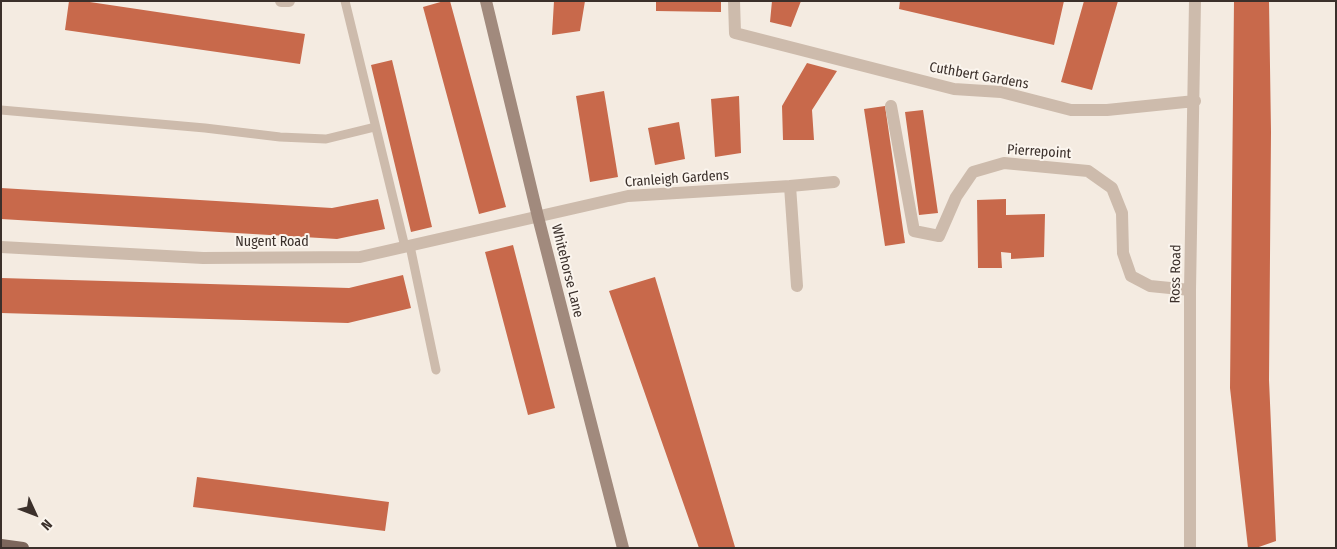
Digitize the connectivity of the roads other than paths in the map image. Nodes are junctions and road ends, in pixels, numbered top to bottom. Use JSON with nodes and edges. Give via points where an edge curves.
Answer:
{"nodes":[{"id":1,"x":281,"y":1,"type":"edge"},
{"id":2,"x":289,"y":1,"type":"edge"},
{"id":3,"x":345,"y":1,"type":"edge"},
{"id":4,"x":486,"y":1,"type":"edge"},
{"id":5,"x":734,"y":1,"type":"edge"},
{"id":6,"x":1195,"y":1,"type":"edge"},
{"id":7,"x":1194,"y":101,"type":"junction"},
{"id":8,"x":891,"y":106,"type":"dead end"},
{"id":9,"x":1,"y":110,"type":"edge"},
{"id":10,"x":375,"y":127,"type":"junction"},
{"id":11,"x":834,"y":182,"type":"dead end"},
{"id":12,"x":790,"y":186,"type":"junction"},
{"id":13,"x":538,"y":218,"type":"junction"},
{"id":14,"x":1,"y":247,"type":"edge"},
{"id":15,"x":408,"y":247,"type":"junction"},
{"id":16,"x":797,"y":286,"type":"dead end"},
{"id":17,"x":1190,"y":290,"type":"junction"},
{"id":18,"x":436,"y":370,"type":"dead end"},
{"id":19,"x":1,"y":545,"type":"edge"},
{"id":20,"x":23,"y":548,"type":"edge"},
{"id":21,"x":623,"y":548,"type":"edge"},
{"id":22,"x":1190,"y":548,"type":"edge"}],
"edges":[{"from":1,"to":2,"type":"street"},
{"from":3,"to":10,"type":"lane"},
{"from":4,"to":13,"type":"main road","name":"Whitehorse Lane"},
{"from":5,"to":7,"type":"street","name":"Cuthbert Gardens","via":[[735,33],[954,89],[1001,92],[1071,110],[1108,110]]},
{"from":6,"to":7,"type":"street","name":"Ross Road"},
{"from":7,"to":17,"type":"street","name":"Ross Road"},
{"from":8,"to":17,"type":"street","name":"Pierrepoint","via":[[914,231],[939,236],[956,197],[973,172],[1004,163],[1088,171],[1112,188],[1122,213],[1123,253],[1131,276],[1150,286]]},
{"from":9,"to":10,"type":"lane","via":[[317,139]]},
{"from":10,"to":15,"type":"lane"},
{"from":11,"to":12,"type":"street","name":"Cranleigh Gardens"},
{"from":12,"to":13,"type":"street","name":"Cranleigh Gardens","via":[[628,196]]},
{"from":12,"to":16,"type":"street"},
{"from":13,"to":15,"type":"street","name":"Nugent Road"},
{"from":13,"to":21,"type":"main road","name":"Whitehorse Lane"},
{"from":14,"to":15,"type":"street","name":"Nugent Road","via":[[203,258],[360,257]]},
{"from":15,"to":18,"type":"lane"},
{"from":17,"to":22,"type":"street","name":"Ross Road"},
{"from":19,"to":20,"type":"main road"}]}
